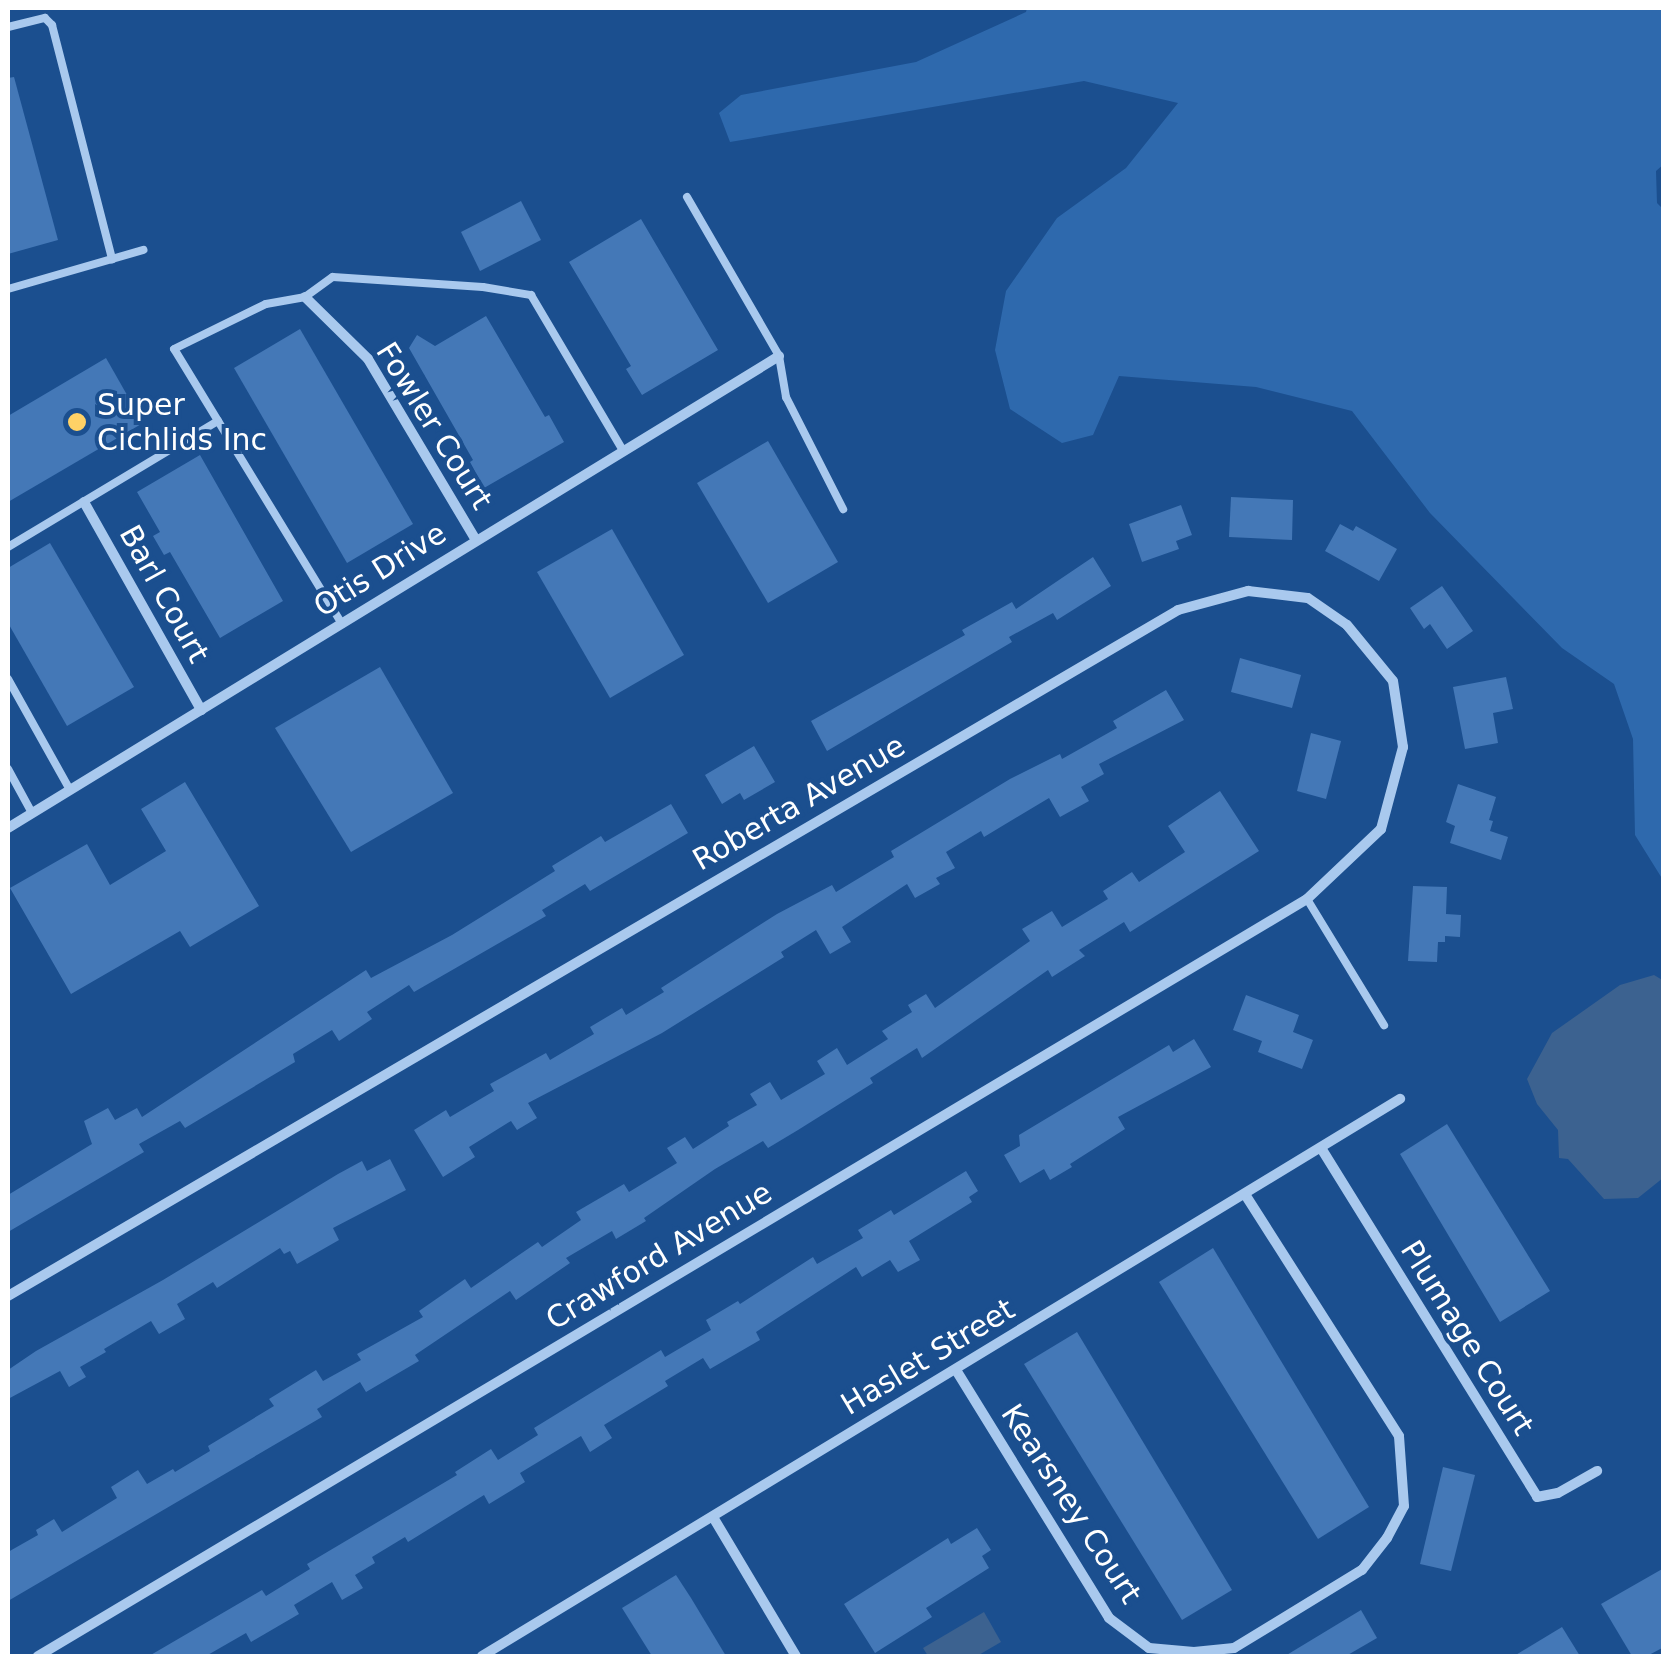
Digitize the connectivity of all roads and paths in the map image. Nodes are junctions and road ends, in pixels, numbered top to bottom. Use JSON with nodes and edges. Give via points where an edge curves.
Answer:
{"nodes":[{"id":1,"x":8,"y":27,"type":"edge"},
{"id":2,"x":687,"y":197,"type":"dead end"},
{"id":3,"x":144,"y":250,"type":"dead end"},
{"id":4,"x":112,"y":259,"type":"junction"},
{"id":5,"x":8,"y":289,"type":"edge"},
{"id":6,"x":305,"y":298,"type":"junction"},
{"id":7,"x":779,"y":356,"type":"junction"},
{"id":8,"x":218,"y":421,"type":"junction"},
{"id":9,"x":624,"y":452,"type":"junction"},
{"id":10,"x":84,"y":502,"type":"junction"},
{"id":11,"x":843,"y":510,"type":"dead end"},
{"id":12,"x":476,"y":540,"type":"junction"},
{"id":13,"x":8,"y":547,"type":"edge"},
{"id":14,"x":342,"y":624,"type":"junction"},
{"id":15,"x":8,"y":679,"type":"edge"},
{"id":16,"x":200,"y":710,"type":"junction"},
{"id":17,"x":8,"y":769,"type":"edge"},
{"id":18,"x":70,"y":790,"type":"junction"},
{"id":19,"x":32,"y":813,"type":"junction"},
{"id":20,"x":8,"y":828,"type":"edge"},
{"id":21,"x":1307,"y":899,"type":"junction"},
{"id":22,"x":1384,"y":1025,"type":"dead end"},
{"id":23,"x":1400,"y":1100,"type":"dead end"},
{"id":24,"x":1320,"y":1148,"type":"junction"},
{"id":25,"x":1245,"y":1194,"type":"junction"},
{"id":26,"x":8,"y":1296,"type":"edge"},
{"id":27,"x":956,"y":1370,"type":"junction"},
{"id":28,"x":1596,"y":1471,"type":"dead end"},
{"id":29,"x":713,"y":1517,"type":"junction"},
{"id":30,"x":38,"y":1656,"type":"edge"},
{"id":31,"x":482,"y":1656,"type":"edge"},
{"id":32,"x":796,"y":1656,"type":"edge"}],
"edges":[{"from":1,"to":4,"type":"lane","via":[[45,18],[52,25]]},
{"from":2,"to":7,"type":"lane"},
{"from":3,"to":4,"type":"lane"},
{"from":4,"to":5,"type":"lane"},
{"from":6,"to":8,"type":"lane","via":[[266,304],[174,349]]},
{"from":6,"to":9,"type":"lane","via":[[334,277],[531,295]]},
{"from":6,"to":12,"type":"street","name":"Fowler Court","via":[[368,359]]},
{"from":7,"to":9,"type":"street","name":"Otis Drive"},
{"from":7,"to":11,"type":"lane","via":[[786,397]]},
{"from":8,"to":10,"type":"lane"},
{"from":8,"to":14,"type":"lane"},
{"from":9,"to":12,"type":"street","name":"Otis Drive"},
{"from":10,"to":13,"type":"lane"},
{"from":10,"to":16,"type":"street","name":"Barl Court"},
{"from":12,"to":14,"type":"street","name":"Otis Drive"},
{"from":14,"to":16,"type":"street","name":"Otis Drive"},
{"from":15,"to":18,"type":"lane"},
{"from":16,"to":18,"type":"street","name":"Otis Drive"},
{"from":17,"to":19,"type":"lane"},
{"from":18,"to":19,"type":"street","name":"Otis Drive"},
{"from":19,"to":20,"type":"street","name":"Otis Drive"},
{"from":21,"to":22,"type":"lane"},
{"from":21,"to":26,"type":"street","name":"Roberta Avenue","via":[[1381,829],[1402,747],[1393,681],[1348,625],[1308,598],[1248,591],[1178,610]]},
{"from":21,"to":30,"type":"street","name":"Crawford Avenue"},
{"from":23,"to":24,"type":"street","name":"Haslet Street"},
{"from":24,"to":25,"type":"street","name":"Haslet Street"},
{"from":24,"to":28,"type":"street","name":"Plumage Court","via":[[1537,1497]]},
{"from":25,"to":27,"type":"street","name":"Haslet Street"},
{"from":25,"to":27,"type":"street","name":"Kearsney Court","via":[[1399,1436],[1404,1506],[1362,1570],[1234,1648],[1149,1648],[1109,1618]]},
{"from":27,"to":29,"type":"street","name":"Haslet Street"},
{"from":29,"to":31,"type":"street","name":"Haslet Street"},
{"from":29,"to":32,"type":"street"}]}
